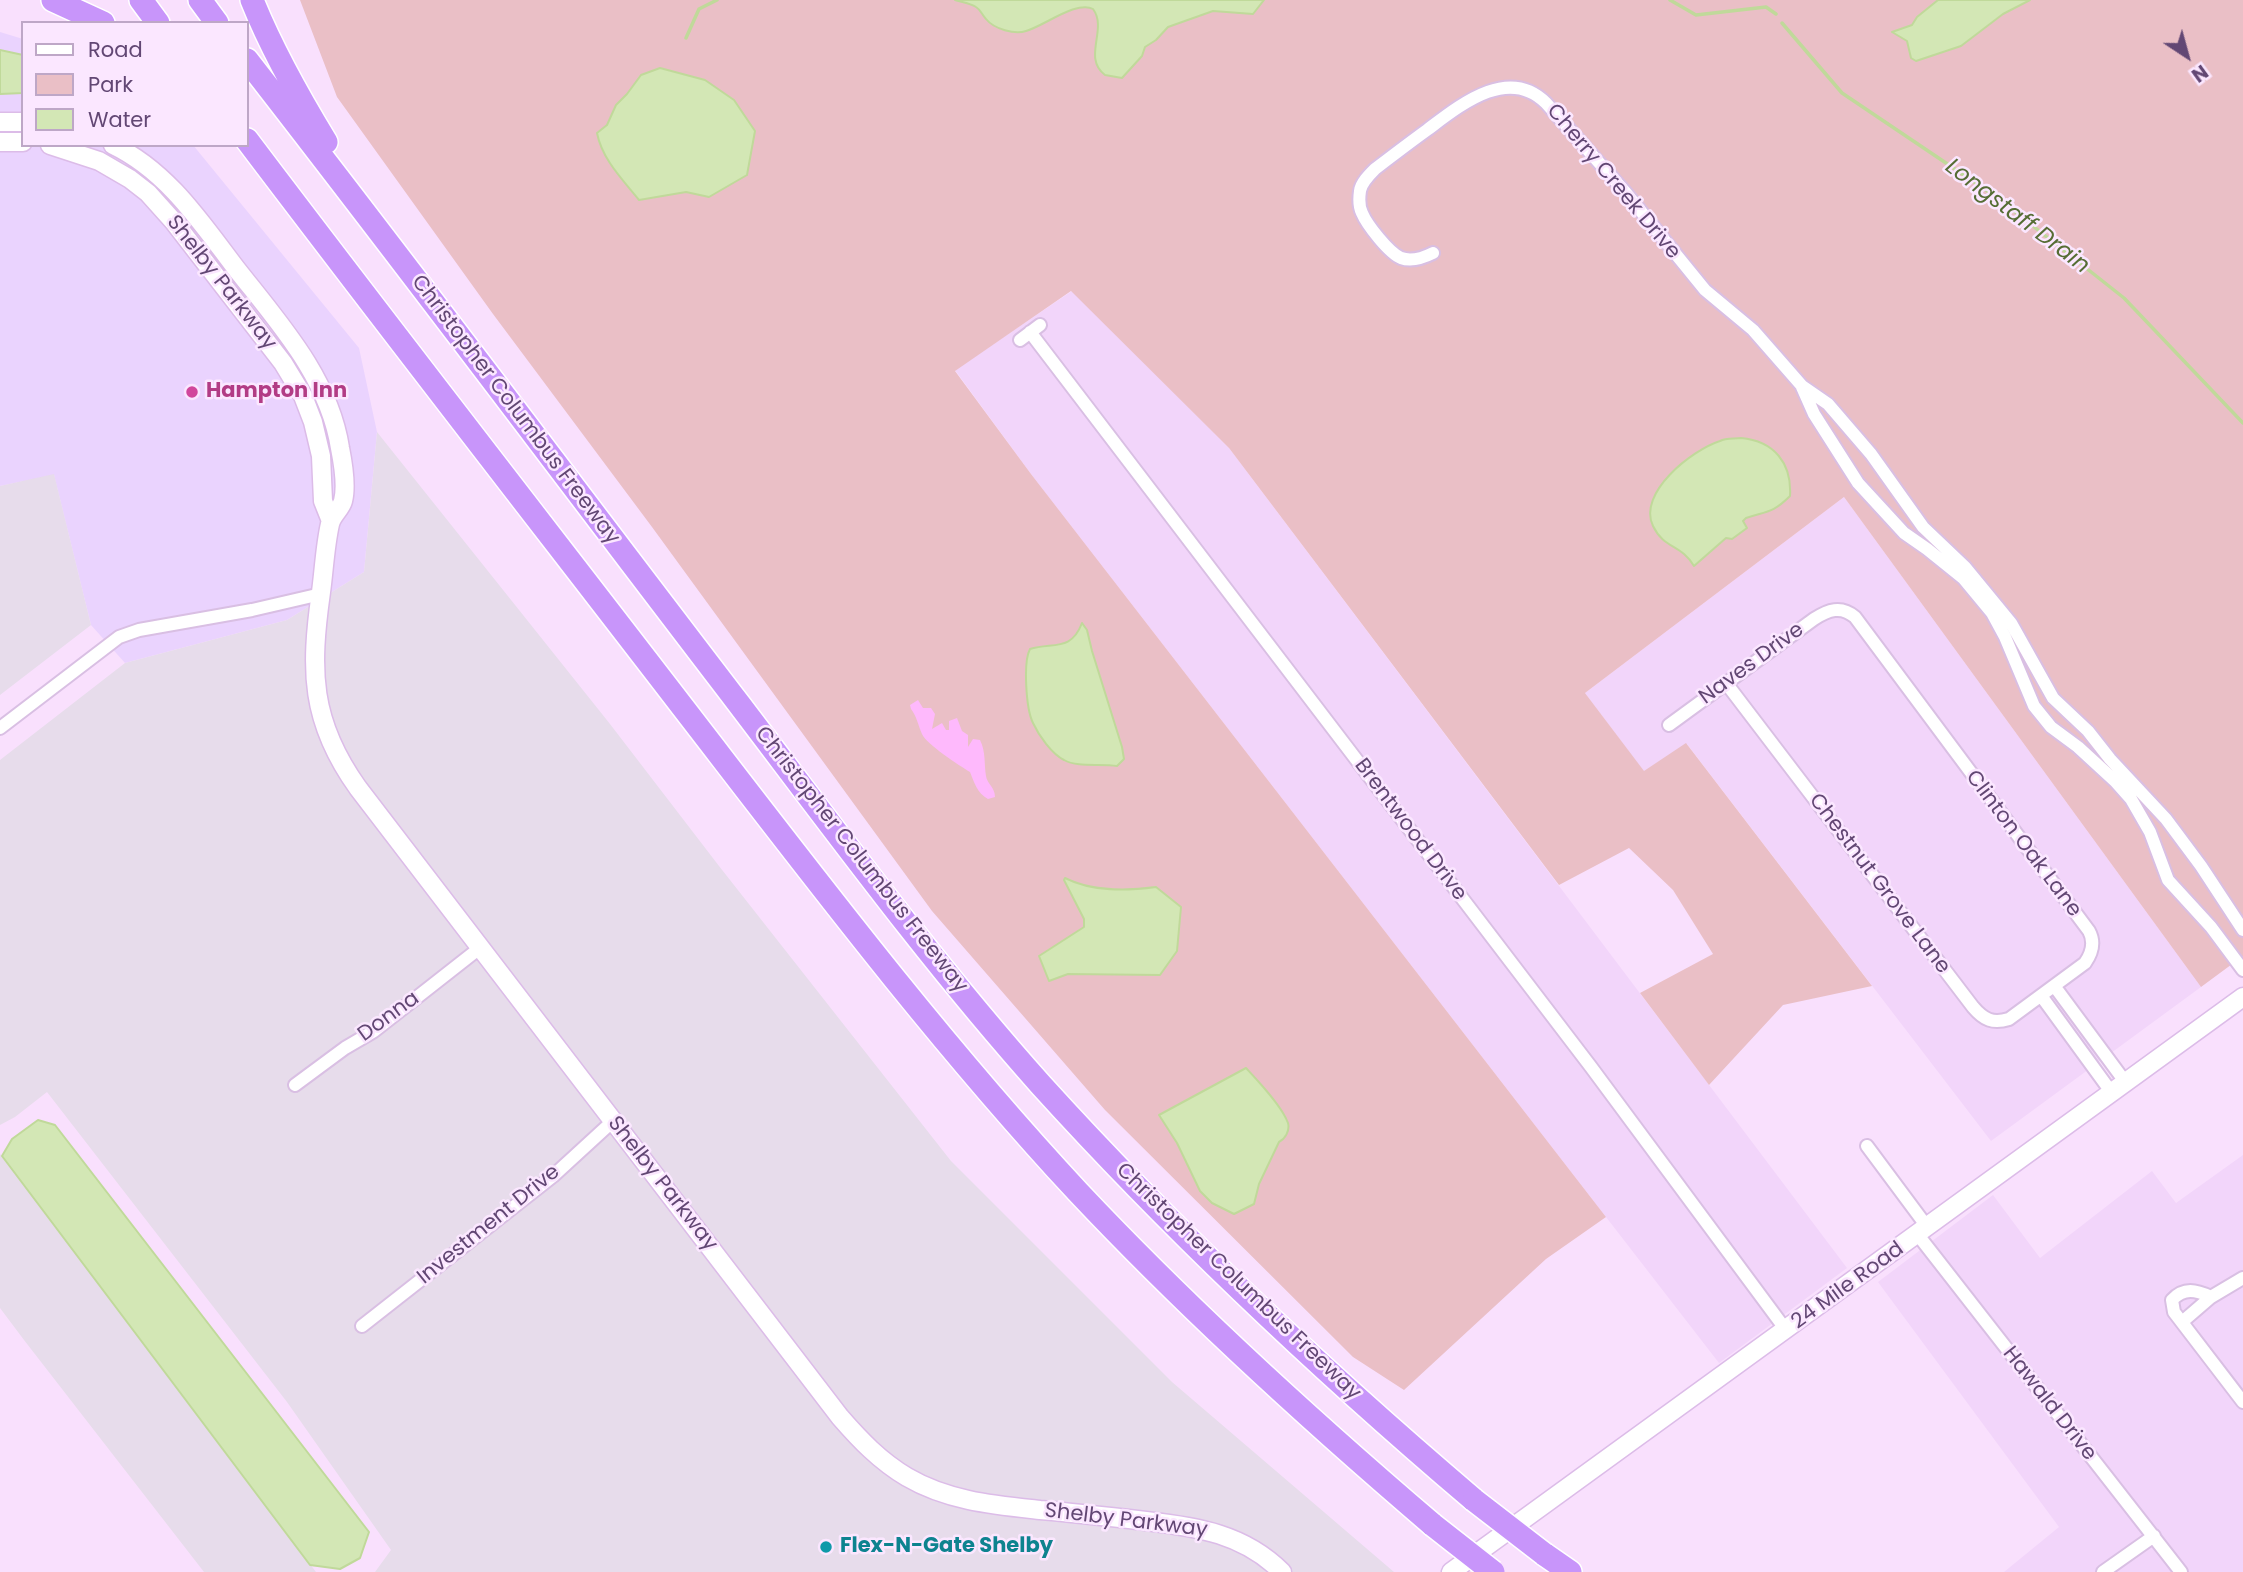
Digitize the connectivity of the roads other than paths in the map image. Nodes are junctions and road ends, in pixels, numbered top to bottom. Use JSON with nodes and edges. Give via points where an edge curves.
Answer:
{"nodes":[{"id":1,"x":53,"y":0,"type":"edge"},
{"id":2,"x":141,"y":0,"type":"edge"},
{"id":3,"x":200,"y":0,"type":"edge"},
{"id":4,"x":252,"y":0,"type":"edge"},
{"id":5,"x":99,"y":21,"type":"edge"},
{"id":6,"x":157,"y":21,"type":"edge"},
{"id":7,"x":216,"y":21,"type":"edge"},
{"id":8,"x":248,"y":62,"type":"edge"},
{"id":9,"x":0,"y":122,"type":"edge"},
{"id":10,"x":21,"y":122,"type":"edge"},
{"id":11,"x":248,"y":141,"type":"edge"},
{"id":12,"x":0,"y":142,"type":"edge"},
{"id":13,"x":21,"y":142,"type":"edge"},
{"id":14,"x":56,"y":147,"type":"edge"},
{"id":15,"x":116,"y":147,"type":"edge"},
{"id":16,"x":243,"y":147,"type":"edge"},
{"id":17,"x":310,"y":224,"type":"junction"},
{"id":18,"x":378,"y":229,"type":"junction"},
{"id":19,"x":1433,"y":253,"type":"dead end"},
{"id":20,"x":1030,"y":332,"type":"dead end"},
{"id":21,"x":298,"y":386,"type":"junction"},
{"id":22,"x":1802,"y":386,"type":"junction"},
{"id":23,"x":322,"y":390,"type":"junction"},
{"id":24,"x":1846,"y":425,"type":"junction"},
{"id":25,"x":1830,"y":439,"type":"junction"},
{"id":26,"x":331,"y":521,"type":"junction"},
{"id":27,"x":1966,"y":575,"type":"junction"},
{"id":28,"x":321,"y":594,"type":"junction"},
{"id":29,"x":1838,"y":609,"type":"joint"},
{"id":30,"x":1726,"y":683,"type":"junction"},
{"id":31,"x":1669,"y":725,"type":"dead end"},
{"id":32,"x":0,"y":728,"type":"edge"},
{"id":33,"x":2123,"y":781,"type":"junction"},
{"id":34,"x":2230,"y":912,"type":"junction"},
{"id":35,"x":2211,"y":926,"type":"junction"},
{"id":36,"x":2243,"y":930,"type":"edge"},
{"id":37,"x":481,"y":947,"type":"junction"},
{"id":38,"x":2243,"y":971,"type":"edge"},
{"id":39,"x":2055,"y":987,"type":"junction"},
{"id":40,"x":2042,"y":997,"type":"junction"},
{"id":41,"x":2243,"y":997,"type":"edge"},
{"id":42,"x":295,"y":1085,"type":"dead end"},
{"id":43,"x":2119,"y":1088,"type":"junction"},
{"id":44,"x":613,"y":1121,"type":"junction"},
{"id":45,"x":1867,"y":1146,"type":"dead end"},
{"id":46,"x":1923,"y":1231,"type":"junction"},
{"id":47,"x":2243,"y":1278,"type":"edge"},
{"id":48,"x":2211,"y":1297,"type":"junction"},
{"id":49,"x":2182,"y":1322,"type":"junction"},
{"id":50,"x":362,"y":1326,"type":"dead end"},
{"id":51,"x":1786,"y":1330,"type":"junction"},
{"id":52,"x":2243,"y":1402,"type":"edge"},
{"id":53,"x":2154,"y":1536,"type":"junction"},
{"id":54,"x":1282,"y":1572,"type":"edge"},
{"id":55,"x":1451,"y":1572,"type":"edge"},
{"id":56,"x":1493,"y":1572,"type":"edge"},
{"id":57,"x":1570,"y":1572,"type":"edge"},
{"id":58,"x":2103,"y":1572,"type":"edge"},
{"id":59,"x":2182,"y":1572,"type":"edge"}],
"edges":[{"from":1,"to":5,"type":"highway"},
{"from":2,"to":6,"type":"highway"},
{"from":3,"to":7,"type":"highway"},
{"from":4,"to":18,"type":"highway","via":[[290,83]]},
{"from":8,"to":18,"type":"highway","name":"Christopher Columbus Freeway"},
{"from":9,"to":10,"type":"street"},
{"from":11,"to":17,"type":"highway"},
{"from":12,"to":13,"type":"street"},
{"from":14,"to":21,"type":"street","name":"Shelby Parkway","via":[[99,161],[148,193]]},
{"from":15,"to":23,"type":"street","name":"Shelby Parkway","via":[[150,169],[189,207],[306,360]]},
{"from":16,"to":17,"type":"highway"},
{"from":17,"to":56,"type":"highway","bridge":true,"via":[[836,906],[981,1082],[1079,1193],[1186,1300],[1433,1525]]},
{"from":18,"to":57,"type":"highway","name":"Christopher Columbus Freeway","bridge":true,"via":[[907,923],[1030,1072],[1221,1272],[1379,1419],[1474,1500]]},
{"from":19,"to":22,"type":"street","name":"Cherry Creek Drive","via":[[1408,260],[1391,252],[1363,216],[1360,188],[1374,169],[1471,99],[1500,89],[1529,91],[1546,103],[1626,193],[1705,290],[1753,330]]},
{"from":20,"to":51,"type":"street","name":"Brentwood Drive"},
{"from":21,"to":23,"type":"street","via":[[311,394]]},
{"from":21,"to":26,"type":"street","name":"Shelby Parkway","via":[[315,430],[323,501]]},
{"from":22,"to":24,"type":"street","name":"Cherry Creek Drive","via":[[1828,404]]},
{"from":22,"to":25,"type":"street","name":"Cherry Creek Drive"},
{"from":23,"to":26,"type":"street","name":"Shelby Parkway","via":[[333,418],[342,466],[343,502]]},
{"from":24,"to":25,"type":"street"},
{"from":24,"to":27,"type":"street","name":"Cherry Creek Drive","via":[[1923,527]]},
{"from":25,"to":27,"type":"street","name":"Cherry Creek Drive","via":[[1881,510],[1904,533]]},
{"from":26,"to":28,"type":"street","name":"Shelby Parkway"},
{"from":27,"to":33,"type":"street","name":"Cherry Creek Drive","via":[[2011,624],[2053,698],[2088,731]]},
{"from":27,"to":33,"type":"street","name":"Cherry Creek Drive","via":[[2006,637],[2035,706],[2051,727]]},
{"from":28,"to":32,"type":"street","via":[[139,630],[119,638]]},
{"from":28,"to":37,"type":"street","name":"Shelby Parkway","via":[[315,684],[332,746],[358,788]]},
{"from":29,"to":30,"type":"street","name":"Naves Drive","via":[[1824,612]]},
{"from":29,"to":39,"type":"street","name":"Clinton Oak Lane","via":[[1855,618],[2089,931],[2089,958]]},
{"from":30,"to":31,"type":"street","name":"Naves Drive"},
{"from":30,"to":40,"type":"street","name":"Chestnut Grove Lane","via":[[1978,1013],[2001,1021]]},
{"from":33,"to":34,"type":"street","name":"Cherry Creek Drive","via":[[2166,818]]},
{"from":33,"to":35,"type":"street","name":"Cherry Creek Drive","via":[[2168,880]]},
{"from":34,"to":35,"type":"street"},
{"from":34,"to":36,"type":"street","name":"Cherry Creek Drive"},
{"from":35,"to":38,"type":"street","name":"Cherry Creek Drive"},
{"from":37,"to":42,"type":"street","name":"Donna","via":[[374,1031]]},
{"from":37,"to":44,"type":"street","name":"Shelby Parkway"},
{"from":39,"to":40,"type":"street","name":"Chestnut Grove Lane"},
{"from":39,"to":43,"type":"street"},
{"from":40,"to":43,"type":"street"},
{"from":41,"to":43,"type":"street","name":"24 Mile Road"},
{"from":43,"to":46,"type":"street","name":"24 Mile Road"},
{"from":44,"to":50,"type":"street","name":"Investment Drive","via":[[553,1176]]},
{"from":44,"to":54,"type":"street","name":"Shelby Parkway","via":[[860,1440],[894,1468],[933,1490],[974,1502],[1207,1529],[1251,1548]]},
{"from":45,"to":46,"type":"street","name":"Hawald Drive"},
{"from":46,"to":51,"type":"street","name":"24 Mile Road"},
{"from":46,"to":53,"type":"street","name":"Hawald Drive"},
{"from":47,"to":48,"type":"street"},
{"from":48,"to":49,"type":"street"},
{"from":48,"to":49,"type":"street","via":[[2195,1290],[2179,1293],[2172,1300]]},
{"from":49,"to":52,"type":"street"},
{"from":51,"to":55,"type":"street","name":"24 Mile Road"},
{"from":53,"to":58,"type":"street"},
{"from":53,"to":59,"type":"street","name":"Hawald Drive"}]}
